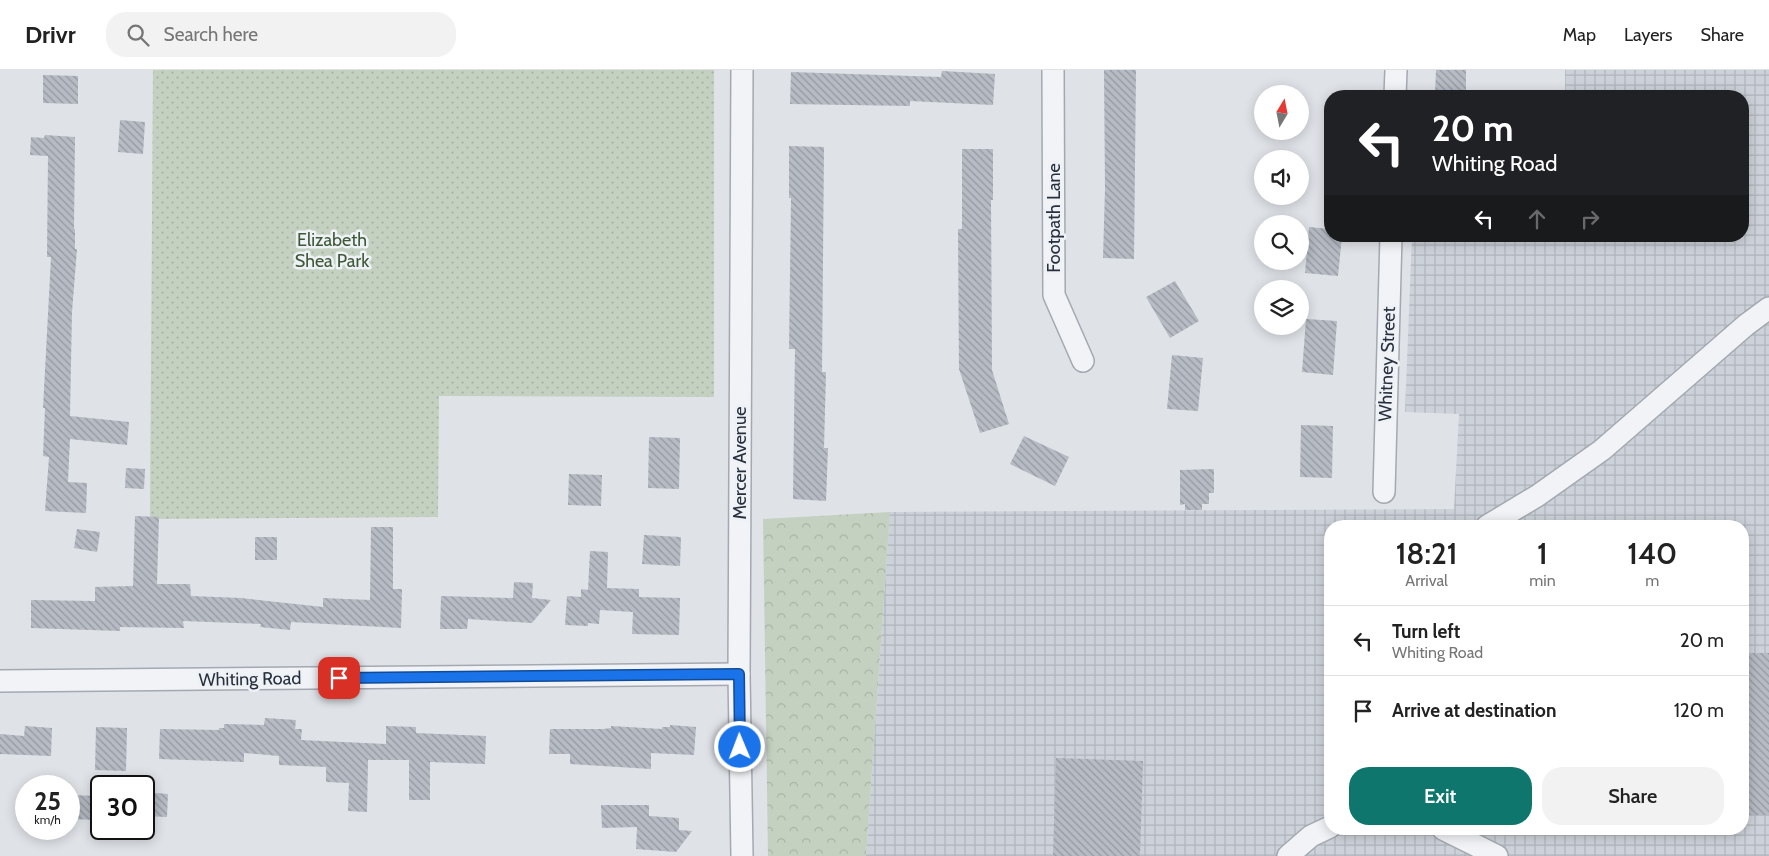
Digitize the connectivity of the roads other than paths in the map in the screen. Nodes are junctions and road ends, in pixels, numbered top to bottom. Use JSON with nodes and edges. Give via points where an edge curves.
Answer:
{"nodes":[{"id":1,"x":742,"y":70,"type":"edge"},
{"id":2,"x":1053,"y":70,"type":"edge"},
{"id":3,"x":1396,"y":70,"type":"edge"},
{"id":4,"x":1395,"y":90,"type":"edge"},
{"id":5,"x":1391,"y":242,"type":"edge"},
{"id":6,"x":1769,"y":308,"type":"edge"},
{"id":7,"x":1083,"y":361,"type":"dead end"},
{"id":8,"x":1384,"y":492,"type":"dead end"},
{"id":9,"x":1497,"y":520,"type":"edge"},
{"id":10,"x":739,"y":674,"type":"junction"},
{"id":11,"x":0,"y":681,"type":"edge"},
{"id":12,"x":1324,"y":830,"type":"edge"},
{"id":13,"x":1455,"y":835,"type":"edge"},
{"id":14,"x":742,"y":856,"type":"edge"},
{"id":15,"x":1288,"y":856,"type":"edge"},
{"id":16,"x":1497,"y":856,"type":"edge"}],
"edges":[{"from":1,"to":10,"type":"street","name":"Mercer Avenue"},
{"from":2,"to":7,"type":"street","name":"Footpath Lane","via":[[1054,295]]},
{"from":3,"to":4,"type":"street"},
{"from":5,"to":8,"type":"street","name":"Whitney Street"},
{"from":6,"to":9,"type":"street","via":[[1602,450]]},
{"from":10,"to":11,"type":"street","name":"Whiting Road"},
{"from":10,"to":14,"type":"street","name":"Mercer Avenue"},
{"from":12,"to":15,"type":"street","via":[[1311,836]]},
{"from":13,"to":16,"type":"street"}]}
